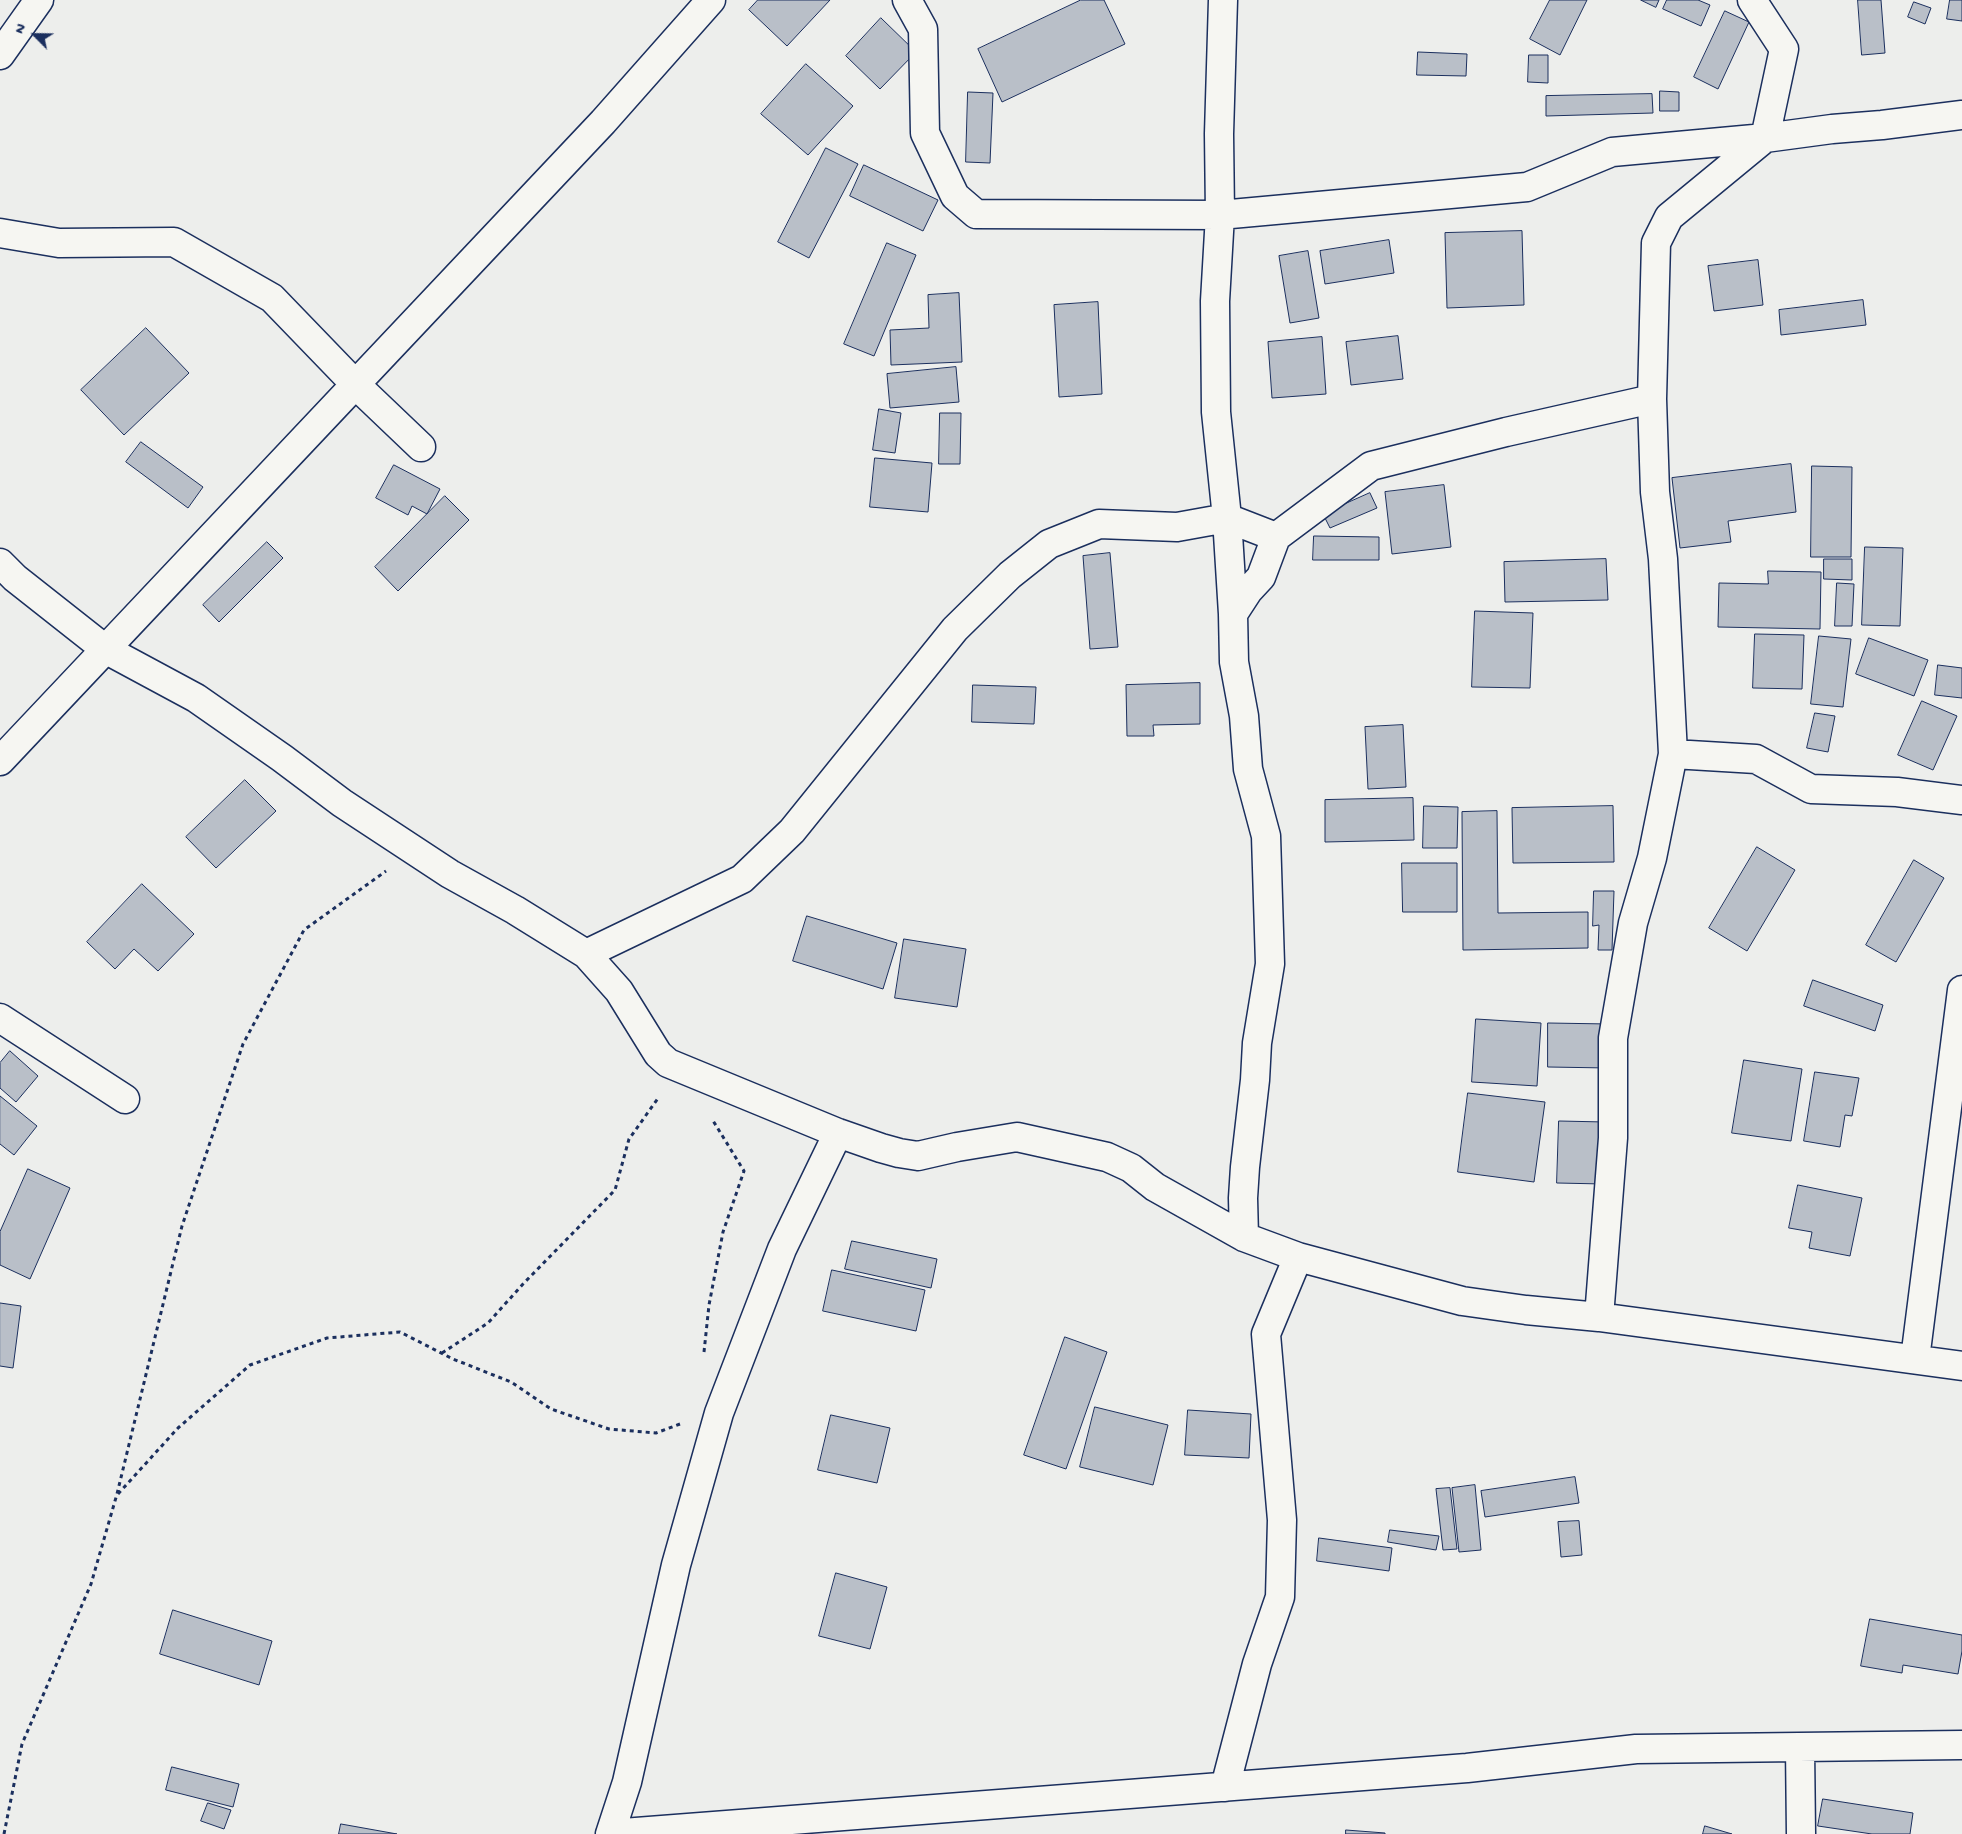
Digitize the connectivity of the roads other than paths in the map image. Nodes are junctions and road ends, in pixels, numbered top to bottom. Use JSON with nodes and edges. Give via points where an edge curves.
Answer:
{"nodes":[{"id":1,"x":40,"y":0,"type":"edge"},
{"id":2,"x":711,"y":0,"type":"edge"},
{"id":3,"x":907,"y":0,"type":"edge"},
{"id":4,"x":1223,"y":0,"type":"edge"},
{"id":5,"x":1752,"y":0,"type":"edge"},
{"id":6,"x":0,"y":55,"type":"edge"},
{"id":7,"x":1962,"y":115,"type":"edge"},
{"id":8,"x":1765,"y":138,"type":"junction"},
{"id":9,"x":1220,"y":215,"type":"junction"},
{"id":10,"x":0,"y":234,"type":"edge"},
{"id":11,"x":356,"y":385,"type":"junction"},
{"id":12,"x":1652,"y":399,"type":"junction"},
{"id":13,"x":421,"y":447,"type":"dead end"},
{"id":14,"x":1227,"y":518,"type":"junction"},
{"id":15,"x":1276,"y":537,"type":"junction"},
{"id":16,"x":0,"y":563,"type":"edge"},
{"id":17,"x":1233,"y":614,"type":"junction"},
{"id":18,"x":105,"y":649,"type":"junction"},
{"id":19,"x":1673,"y":754,"type":"junction"},
{"id":20,"x":0,"y":761,"type":"edge"},
{"id":21,"x":1962,"y":800,"type":"edge"},
{"id":22,"x":586,"y":954,"type":"junction"},
{"id":23,"x":1962,"y":990,"type":"edge"},
{"id":24,"x":0,"y":1018,"type":"edge"},
{"id":25,"x":125,"y":1099,"type":"dead end"},
{"id":26,"x":838,"y":1133,"type":"junction"},
{"id":27,"x":1244,"y":1237,"type":"junction"},
{"id":28,"x":1298,"y":1258,"type":"junction"},
{"id":29,"x":1599,"y":1317,"type":"junction"},
{"id":30,"x":1915,"y":1359,"type":"junction"},
{"id":31,"x":1962,"y":1366,"type":"edge"},
{"id":32,"x":1962,"y":1745,"type":"edge"},
{"id":33,"x":1800,"y":1747,"type":"junction"},
{"id":34,"x":1225,"y":1787,"type":"junction"},
{"id":35,"x":1801,"y":1834,"type":"edge"}],
"edges":[{"from":1,"to":6,"type":"street"},
{"from":2,"to":11,"type":"street","via":[[603,122]]},
{"from":3,"to":9,"type":"street","via":[[923,29],[925,133],[955,196],[976,214]]},
{"from":4,"to":9,"type":"street"},
{"from":5,"to":8,"type":"street","via":[[1784,48]]},
{"from":7,"to":8,"type":"street"},
{"from":8,"to":9,"type":"street","via":[[1612,152],[1526,187]]},
{"from":8,"to":12,"type":"street","via":[[1669,217],[1656,243]]},
{"from":9,"to":14,"type":"street","via":[[1215,301],[1216,412]]},
{"from":10,"to":11,"type":"street","via":[[59,243],[174,242],[272,298]]},
{"from":11,"to":13,"type":"street"},
{"from":11,"to":18,"type":"street"},
{"from":12,"to":15,"type":"street","via":[[1371,466]]},
{"from":12,"to":19,"type":"street"},
{"from":14,"to":15,"type":"street"},
{"from":14,"to":17,"type":"street"},
{"from":14,"to":22,"type":"street","via":[[1177,527],[1099,524],[1049,544],[1010,575],[955,629],[792,831],[742,879]]},
{"from":15,"to":17,"type":"street","via":[[1261,577]]},
{"from":16,"to":18,"type":"street"},
{"from":17,"to":27,"type":"street","via":[[1234,662],[1244,716],[1248,770],[1266,836],[1270,964],[1257,1043],[1243,1198]]},
{"from":18,"to":20,"type":"street"},
{"from":18,"to":22,"type":"street","via":[[196,698],[342,803],[450,874]]},
{"from":19,"to":21,"type":"street","via":[[1756,759],[1810,789],[1897,792]]},
{"from":19,"to":29,"type":"street","via":[[1652,858],[1633,923],[1613,1038],[1613,1138]]},
{"from":22,"to":26,"type":"street","via":[[619,991],[658,1054],[668,1063]]},
{"from":23,"to":30,"type":"street"},
{"from":24,"to":25,"type":"street"},
{"from":26,"to":27,"type":"street","via":[[881,1148],[918,1156],[1017,1137],[1107,1157],[1131,1168],[1155,1187]]},
{"from":26,"to":34,"type":"street","via":[[782,1249],[719,1413],[676,1565],[627,1782],[610,1834]]},
{"from":27,"to":28,"type":"street"},
{"from":28,"to":29,"type":"street","via":[[1462,1301]]},
{"from":28,"to":34,"type":"street","via":[[1266,1334],[1282,1520],[1280,1597],[1257,1664]]},
{"from":29,"to":30,"type":"street"},
{"from":30,"to":31,"type":"street"},
{"from":32,"to":33,"type":"street"},
{"from":33,"to":34,"type":"street","via":[[1636,1748],[1467,1768]]},
{"from":33,"to":35,"type":"street"}]}
